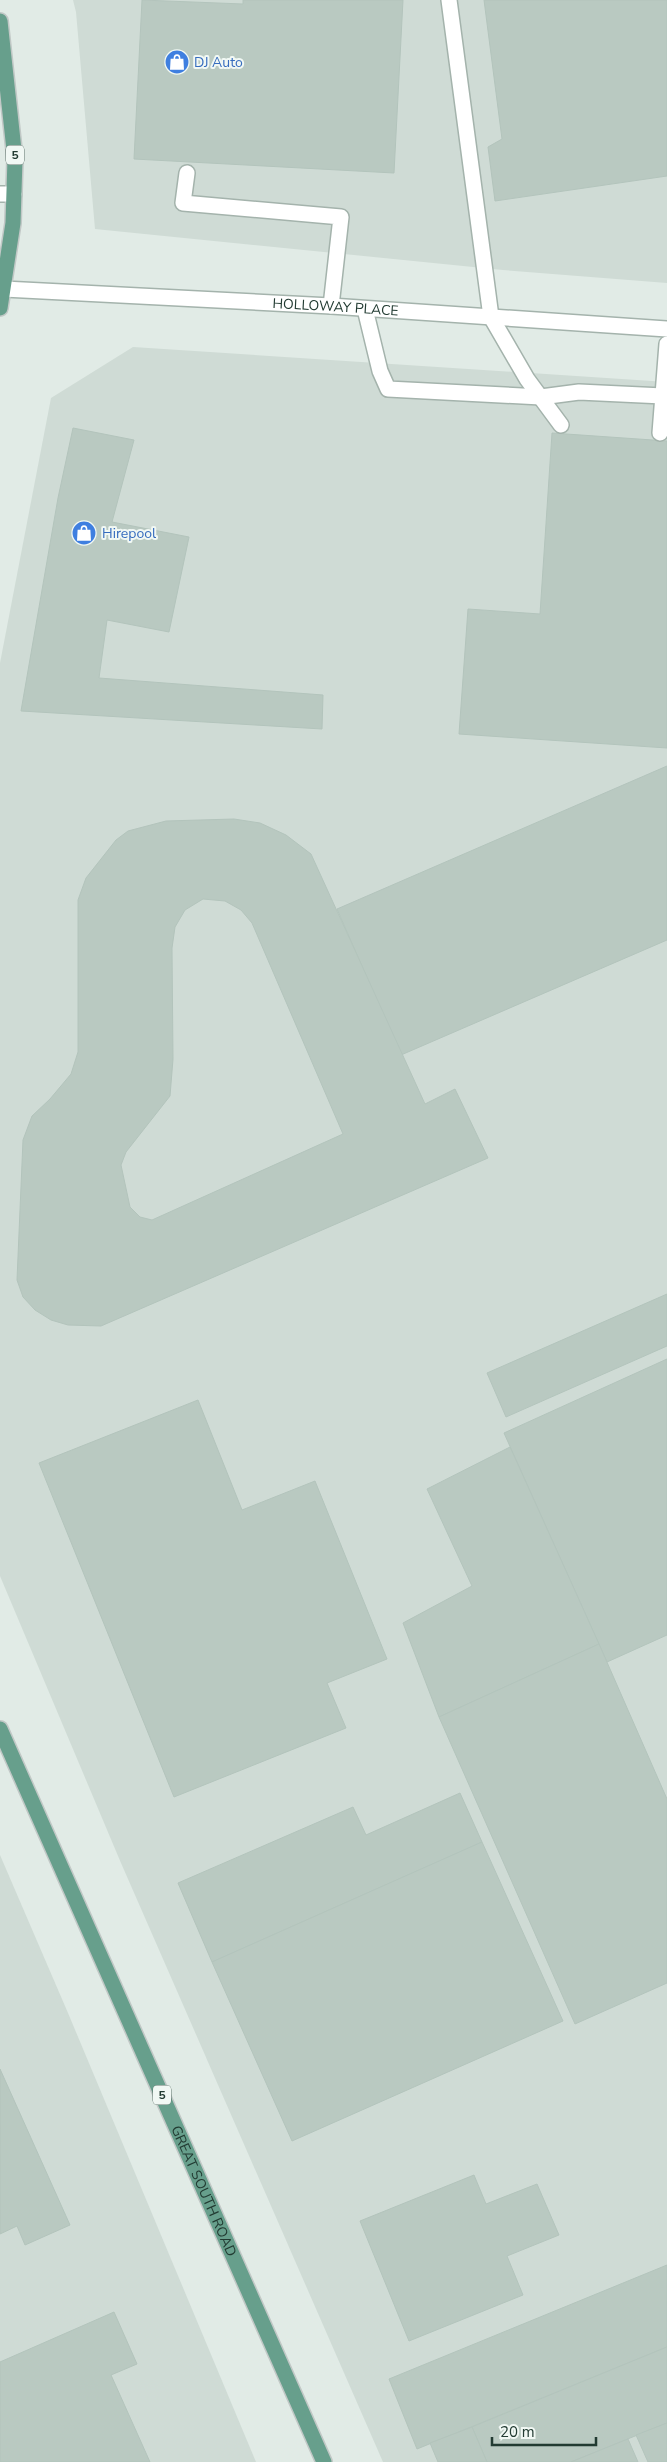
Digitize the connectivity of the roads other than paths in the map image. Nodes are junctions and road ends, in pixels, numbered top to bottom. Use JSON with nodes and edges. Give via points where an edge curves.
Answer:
{"nodes":[{"id":1,"x":449,"y":0,"type":"edge"},
{"id":2,"x":0,"y":21,"type":"edge"},
{"id":3,"x":187,"y":173,"type":"dead end"},
{"id":4,"x":7,"y":194,"type":"edge"},
{"id":5,"x":4,"y":289,"type":"junction"},
{"id":6,"x":331,"y":306,"type":"junction"},
{"id":7,"x":0,"y":308,"type":"edge"},
{"id":8,"x":365,"y":309,"type":"junction"},
{"id":9,"x":491,"y":317,"type":"junction"},
{"id":10,"x":667,"y":328,"type":"edge"},
{"id":11,"x":667,"y":344,"type":"edge"},
{"id":12,"x":663,"y":396,"type":"junction"},
{"id":13,"x":541,"y":397,"type":"junction"},
{"id":14,"x":561,"y":425,"type":"dead end"},
{"id":15,"x":660,"y":433,"type":"dead end"},
{"id":16,"x":0,"y":1728,"type":"edge"},
{"id":17,"x":324,"y":2462,"type":"edge"}],
"edges":[{"from":1,"to":9,"type":"street"},
{"from":2,"to":4,"type":"main road","number":"5","via":[[15,159]]},
{"from":3,"to":6,"type":"street","via":[[183,204],[341,217]]},
{"from":4,"to":5,"type":"main road","number":"5","via":[[13,223]]},
{"from":5,"to":6,"type":"street","name":"HOLLOWAY PLACE"},
{"from":5,"to":7,"type":"main road","number":"5"},
{"from":6,"to":8,"type":"street","name":"HOLLOWAY PLACE"},
{"from":8,"to":9,"type":"street","name":"HOLLOWAY PLACE"},
{"from":8,"to":13,"type":"street","via":[[380,371],[388,389]]},
{"from":9,"to":10,"type":"street","name":"HOLLOWAY PLACE"},
{"from":9,"to":13,"type":"street"},
{"from":11,"to":12,"type":"street"},
{"from":12,"to":13,"type":"street","via":[[579,392]]},
{"from":12,"to":15,"type":"street"},
{"from":13,"to":14,"type":"street"},
{"from":16,"to":17,"type":"main road","name":"GREAT SOUTH ROAD","number":"5"}]}
